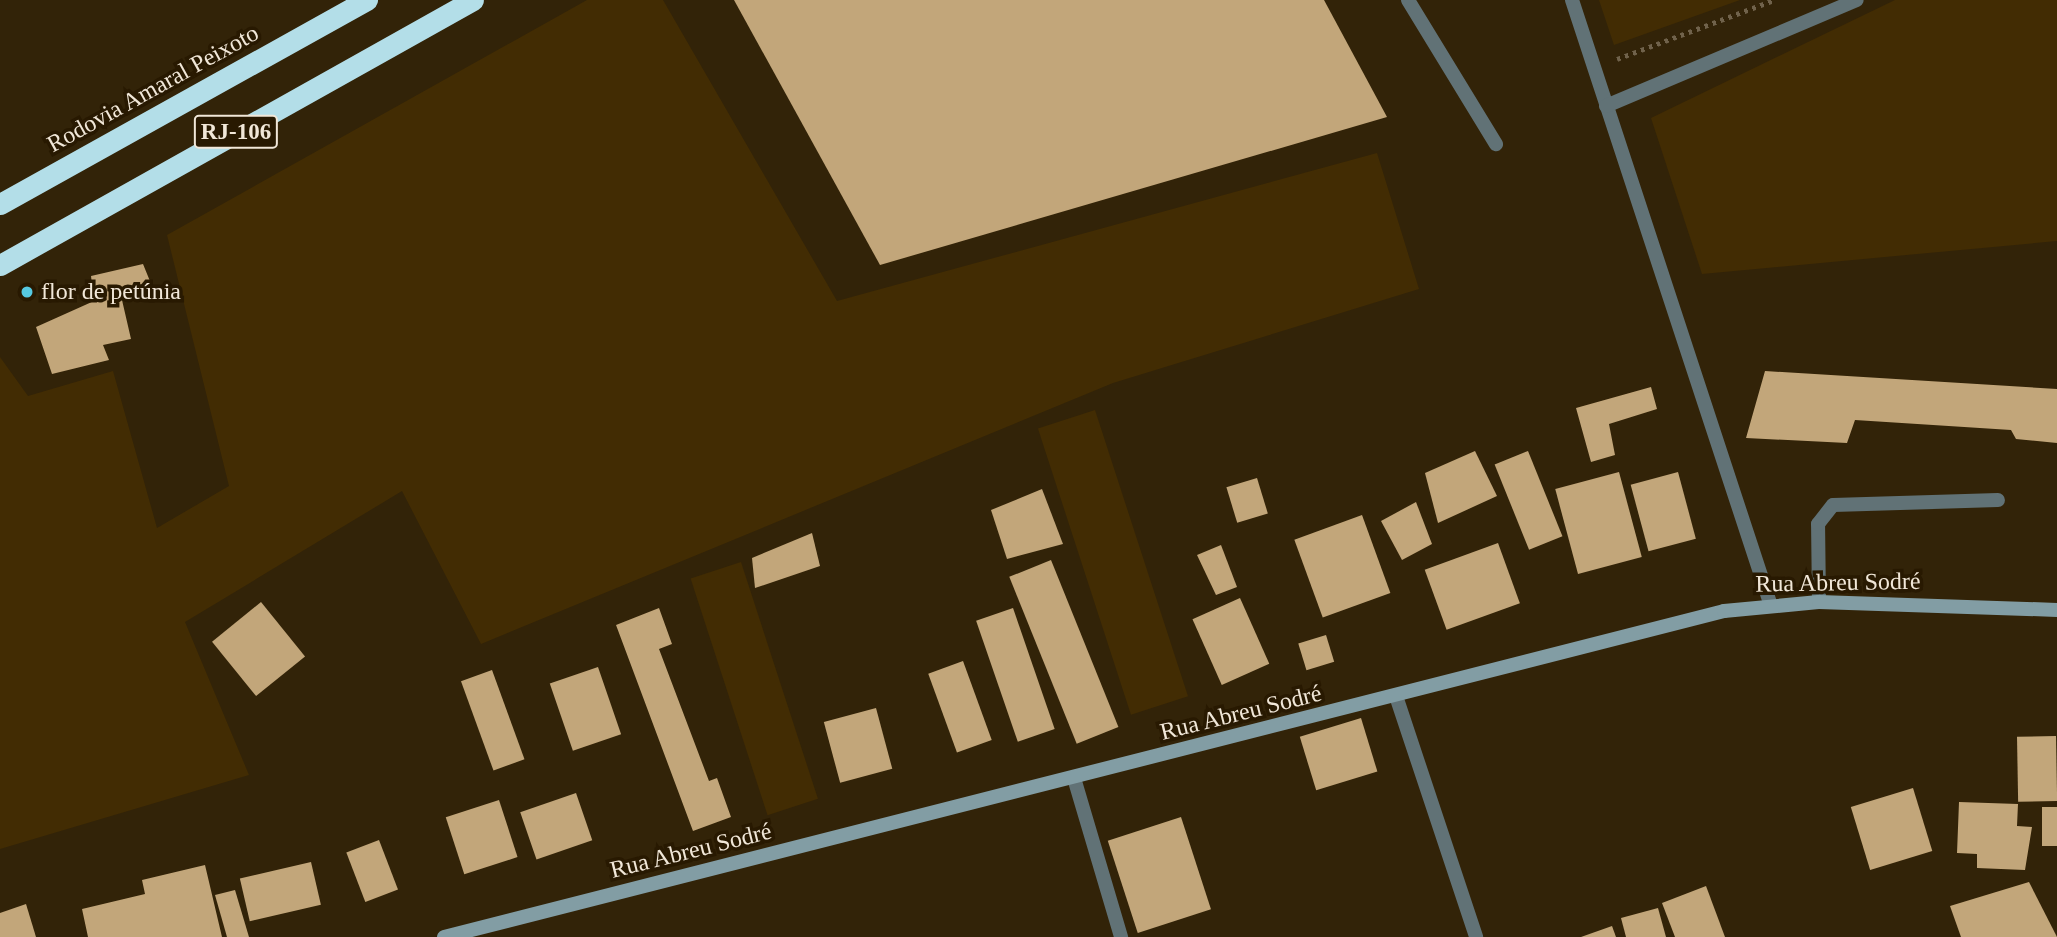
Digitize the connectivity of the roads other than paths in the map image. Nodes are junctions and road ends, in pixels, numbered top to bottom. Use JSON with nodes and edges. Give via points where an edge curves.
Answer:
{"nodes":[{"id":1,"x":367,"y":0,"type":"edge"},
{"id":2,"x":473,"y":0,"type":"edge"},
{"id":3,"x":1408,"y":0,"type":"edge"},
{"id":4,"x":1572,"y":0,"type":"edge"},
{"id":5,"x":1857,"y":0,"type":"edge"},
{"id":6,"x":1606,"y":106,"type":"junction"},
{"id":7,"x":1496,"y":144,"type":"dead end"},
{"id":8,"x":0,"y":204,"type":"edge"},
{"id":9,"x":0,"y":265,"type":"edge"},
{"id":10,"x":1998,"y":500,"type":"dead end"},
{"id":11,"x":1819,"y":602,"type":"junction"},
{"id":12,"x":1770,"y":603,"type":"junction"},
{"id":13,"x":2057,"y":610,"type":"edge"},
{"id":14,"x":1396,"y":696,"type":"junction"},
{"id":15,"x":1074,"y":778,"type":"junction"},
{"id":16,"x":444,"y":937,"type":"edge"},
{"id":17,"x":1121,"y":937,"type":"edge"},
{"id":18,"x":1476,"y":937,"type":"edge"}],
"edges":[{"from":1,"to":8,"type":"highway","name":"Rodovia Amaral Peixoto","number":"RJ-106"},
{"from":2,"to":9,"type":"highway","number":"RJ-106"},
{"from":3,"to":7,"type":"street"},
{"from":4,"to":6,"type":"street"},
{"from":5,"to":6,"type":"street"},
{"from":6,"to":12,"type":"street"},
{"from":10,"to":11,"type":"street","via":[[1833,505],[1818,524]]},
{"from":11,"to":12,"type":"main road","name":"Rua Abreu Sodré"},
{"from":11,"to":13,"type":"main road","name":"Rua Abreu Sodré"},
{"from":12,"to":14,"type":"main road","name":"Rua Abreu Sodré"},
{"from":14,"to":15,"type":"main road","name":"Rua Abreu Sodré"},
{"from":14,"to":18,"type":"street"},
{"from":15,"to":16,"type":"main road","name":"Rua Abreu Sodré"},
{"from":15,"to":17,"type":"street"}]}
